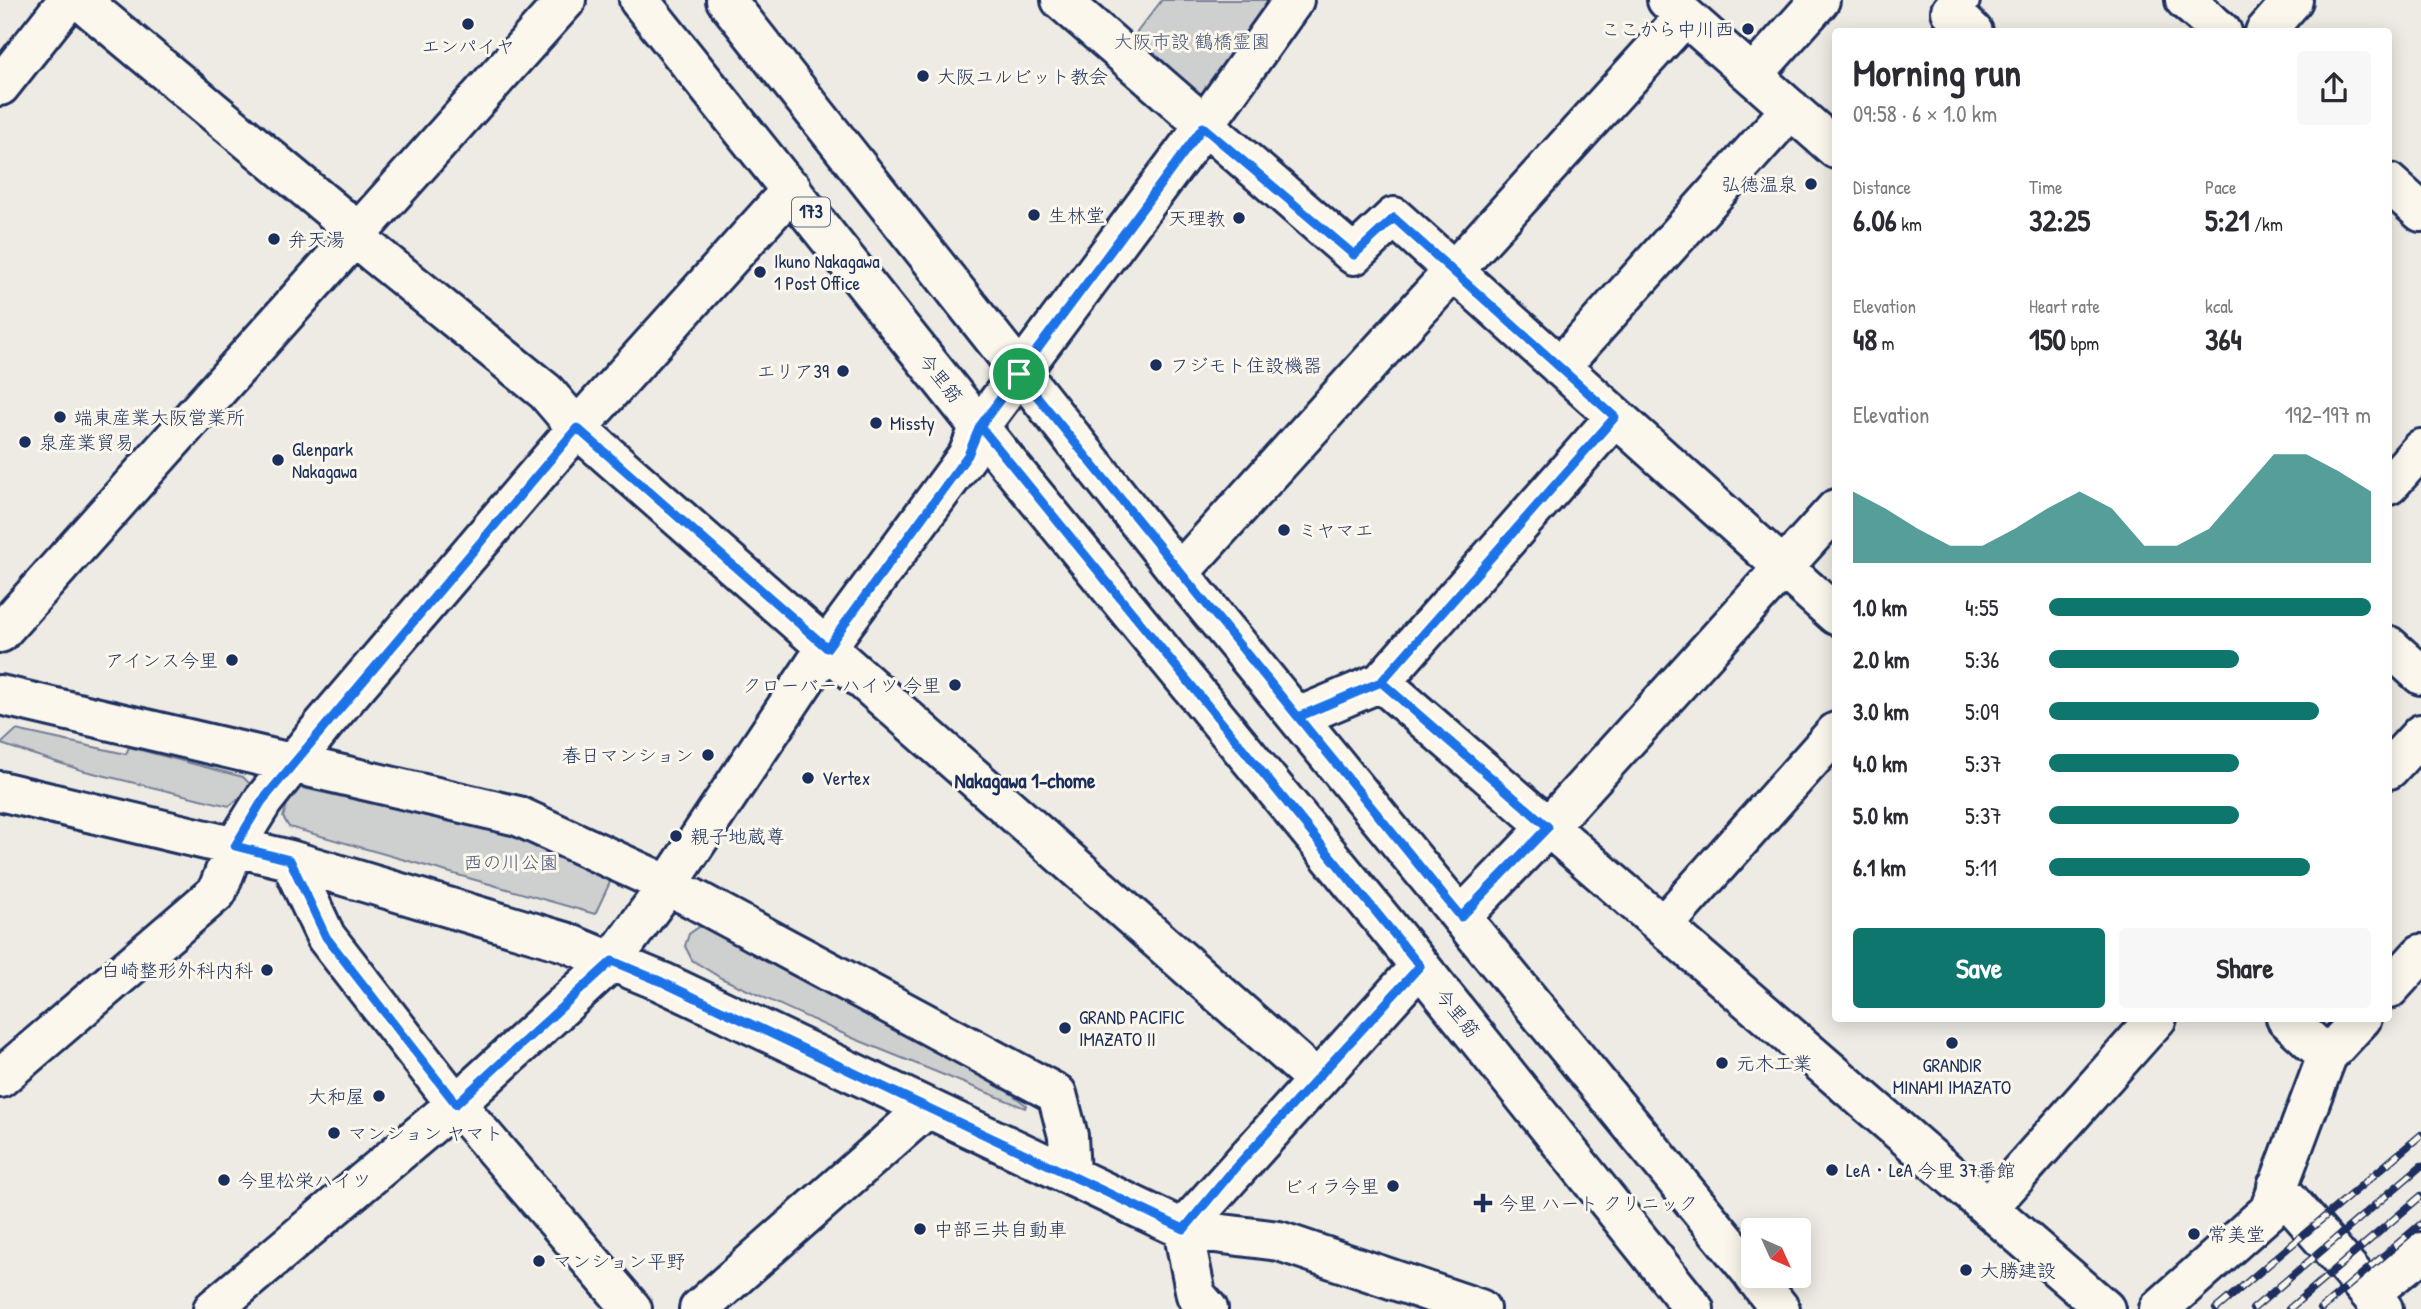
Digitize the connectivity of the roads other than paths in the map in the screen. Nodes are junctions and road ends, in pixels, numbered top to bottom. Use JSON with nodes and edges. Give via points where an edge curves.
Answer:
{"nodes":[{"id":1,"x":68,"y":0,"type":"edge"},
{"id":2,"x":80,"y":0,"type":"edge"},
{"id":3,"x":566,"y":0,"type":"edge"},
{"id":4,"x":639,"y":0,"type":"edge"},
{"id":5,"x":726,"y":0,"type":"edge"},
{"id":6,"x":1061,"y":0,"type":"edge"},
{"id":7,"x":1294,"y":0,"type":"edge"},
{"id":8,"x":1820,"y":0,"type":"edge"},
{"id":9,"x":1960,"y":0,"type":"edge"},
{"id":10,"x":2185,"y":0,"type":"edge"},
{"id":11,"x":2293,"y":0,"type":"edge"},
{"id":12,"x":1676,"y":8,"type":"edge"},
{"id":13,"x":1969,"y":28,"type":"edge"},
{"id":14,"x":2217,"y":28,"type":"edge"},
{"id":15,"x":2268,"y":28,"type":"edge"},
{"id":16,"x":1753,"y":75,"type":"junction"},
{"id":17,"x":0,"y":86,"type":"edge"},
{"id":18,"x":1791,"y":109,"type":"junction"},
{"id":19,"x":1203,"y":127,"type":"junction"},
{"id":20,"x":1832,"y":145,"type":"edge"},
{"id":21,"x":2392,"y":188,"type":"edge"},
{"id":22,"x":792,"y":190,"type":"junction"},
{"id":23,"x":2421,"y":212,"type":"edge"},
{"id":24,"x":355,"y":234,"type":"junction"},
{"id":25,"x":1455,"y":272,"type":"junction"},
{"id":26,"x":1560,"y":367,"type":"junction"},
{"id":27,"x":1019,"y":374,"type":"junction"},
{"id":28,"x":1615,"y":417,"type":"junction"},
{"id":29,"x":577,"y":428,"type":"junction"},
{"id":30,"x":974,"y":441,"type":"junction"},
{"id":31,"x":2421,"y":449,"type":"edge"},
{"id":32,"x":2392,"y":482,"type":"edge"},
{"id":33,"x":1832,"y":513,"type":"edge"},
{"id":34,"x":1783,"y":568,"type":"junction"},
{"id":35,"x":1179,"y":573,"type":"junction"},
{"id":36,"x":1832,"y":611,"type":"edge"},
{"id":37,"x":0,"y":633,"type":"edge"},
{"id":38,"x":827,"y":648,"type":"junction"},
{"id":39,"x":2392,"y":649,"type":"edge"},
{"id":40,"x":2421,"y":675,"type":"edge"},
{"id":41,"x":1381,"y":682,"type":"junction"},
{"id":42,"x":0,"y":695,"type":"edge"},
{"id":43,"x":1298,"y":717,"type":"junction"},
{"id":44,"x":2421,"y":734,"type":"edge"},
{"id":45,"x":1832,"y":736,"type":"edge"},
{"id":46,"x":293,"y":764,"type":"junction"},
{"id":47,"x":2392,"y":766,"type":"edge"},
{"id":48,"x":0,"y":791,"type":"edge"},
{"id":49,"x":1548,"y":827,"type":"junction"},
{"id":50,"x":235,"y":846,"type":"junction"},
{"id":51,"x":290,"y":860,"type":"junction"},
{"id":52,"x":668,"y":885,"type":"junction"},
{"id":53,"x":1461,"y":917,"type":"junction"},
{"id":54,"x":1662,"y":926,"type":"junction"},
{"id":55,"x":2421,"y":954,"type":"edge"},
{"id":56,"x":612,"y":961,"type":"junction"},
{"id":57,"x":1420,"y":966,"type":"junction"},
{"id":58,"x":2392,"y":986,"type":"edge"},
{"id":59,"x":2153,"y":1022,"type":"edge"},
{"id":60,"x":2290,"y":1022,"type":"edge"},
{"id":61,"x":2358,"y":1022,"type":"edge"},
{"id":62,"x":2327,"y":1056,"type":"junction"},
{"id":63,"x":0,"y":1078,"type":"edge"},
{"id":64,"x":1316,"y":1079,"type":"junction"},
{"id":65,"x":456,"y":1104,"type":"junction"},
{"id":66,"x":926,"y":1109,"type":"junction"},
{"id":67,"x":1070,"y":1175,"type":"junction"},
{"id":68,"x":2277,"y":1186,"type":"junction"},
{"id":69,"x":1988,"y":1208,"type":"junction"},
{"id":70,"x":1184,"y":1229,"type":"junction"},
{"id":71,"x":2421,"y":1253,"type":"edge"},
{"id":72,"x":1741,"y":1260,"type":"edge"},
{"id":73,"x":1763,"y":1288,"type":"edge"},
{"id":74,"x":2377,"y":1301,"type":"edge"},
{"id":75,"x":1195,"y":1304,"type":"edge"},
{"id":76,"x":213,"y":1309,"type":"edge"},
{"id":77,"x":632,"y":1309,"type":"edge"},
{"id":78,"x":699,"y":1309,"type":"edge"},
{"id":79,"x":1480,"y":1309,"type":"edge"},
{"id":80,"x":1694,"y":1309,"type":"edge"},
{"id":81,"x":1780,"y":1309,"type":"edge"},
{"id":82,"x":2105,"y":1309,"type":"edge"},
{"id":83,"x":2159,"y":1309,"type":"edge"}],
"edges":[{"from":1,"to":17,"type":"street"},
{"from":2,"to":24,"type":"street"},
{"from":3,"to":24,"type":"street"},
{"from":4,"to":22,"type":"street","name":"今里筋","number":"173"},
{"from":5,"to":27,"type":"street"},
{"from":6,"to":19,"type":"street"},
{"from":7,"to":19,"type":"street"},
{"from":8,"to":16,"type":"street"},
{"from":9,"to":13,"type":"street","via":[[1951,11]]},
{"from":10,"to":14,"type":"street"},
{"from":11,"to":15,"type":"street"},
{"from":12,"to":16,"type":"street"},
{"from":12,"to":25,"type":"street"},
{"from":16,"to":18,"type":"street"},
{"from":18,"to":20,"type":"street"},
{"from":18,"to":26,"type":"street"},
{"from":19,"to":25,"type":"street","via":[[1354,255],[1394,218]]},
{"from":19,"to":27,"type":"street"},
{"from":21,"to":23,"type":"street"},
{"from":22,"to":29,"type":"street"},
{"from":22,"to":30,"type":"street","name":"今里筋","number":"173"},
{"from":24,"to":29,"type":"street","via":[[546,392]]},
{"from":24,"to":37,"type":"street"},
{"from":25,"to":26,"type":"street"},
{"from":25,"to":35,"type":"street"},
{"from":26,"to":28,"type":"street"},
{"from":27,"to":30,"type":"street"},
{"from":27,"to":35,"type":"street"},
{"from":28,"to":34,"type":"street"},
{"from":28,"to":41,"type":"street"},
{"from":29,"to":38,"type":"street"},
{"from":29,"to":46,"type":"street"},
{"from":30,"to":38,"type":"street"},
{"from":30,"to":57,"type":"street","name":"今里筋","number":"173"},
{"from":31,"to":32,"type":"street"},
{"from":33,"to":34,"type":"street"},
{"from":34,"to":36,"type":"street"},
{"from":34,"to":49,"type":"street"},
{"from":35,"to":43,"type":"street"},
{"from":38,"to":52,"type":"street"},
{"from":38,"to":64,"type":"street"},
{"from":39,"to":40,"type":"street"},
{"from":41,"to":43,"type":"street"},
{"from":41,"to":49,"type":"street"},
{"from":42,"to":46,"type":"street"},
{"from":43,"to":53,"type":"street"},
{"from":44,"to":47,"type":"street"},
{"from":45,"to":54,"type":"street"},
{"from":46,"to":50,"type":"street","via":[[262,801]]},
{"from":46,"to":52,"type":"street","via":[[518,816]]},
{"from":48,"to":50,"type":"street"},
{"from":49,"to":53,"type":"street"},
{"from":49,"to":54,"type":"street"},
{"from":50,"to":51,"type":"street"},
{"from":50,"to":63,"type":"street","via":[[217,892]]},
{"from":51,"to":56,"type":"street","via":[[565,942]]},
{"from":51,"to":65,"type":"street","via":[[326,937]]},
{"from":52,"to":56,"type":"street"},
{"from":52,"to":67,"type":"street","via":[[1057,1094],[1068,1136]]},
{"from":53,"to":72,"type":"street"},
{"from":54,"to":69,"type":"street"},
{"from":55,"to":58,"type":"street"},
{"from":56,"to":65,"type":"street"},
{"from":56,"to":66,"type":"street"},
{"from":57,"to":64,"type":"street"},
{"from":57,"to":80,"type":"street","name":"今里筋","number":"173"},
{"from":59,"to":69,"type":"street"},
{"from":60,"to":62,"type":"street"},
{"from":61,"to":62,"type":"street"},
{"from":62,"to":68,"type":"street"},
{"from":64,"to":70,"type":"street"},
{"from":65,"to":76,"type":"street"},
{"from":65,"to":77,"type":"street"},
{"from":66,"to":67,"type":"street"},
{"from":66,"to":78,"type":"street"},
{"from":67,"to":70,"type":"street"},
{"from":68,"to":74,"type":"street"},
{"from":68,"to":83,"type":"street","via":[[2269,1211]]},
{"from":69,"to":82,"type":"street"},
{"from":70,"to":75,"type":"street"},
{"from":70,"to":79,"type":"street","via":[[1279,1241]]},
{"from":71,"to":74,"type":"street"},
{"from":73,"to":81,"type":"street"}]}
